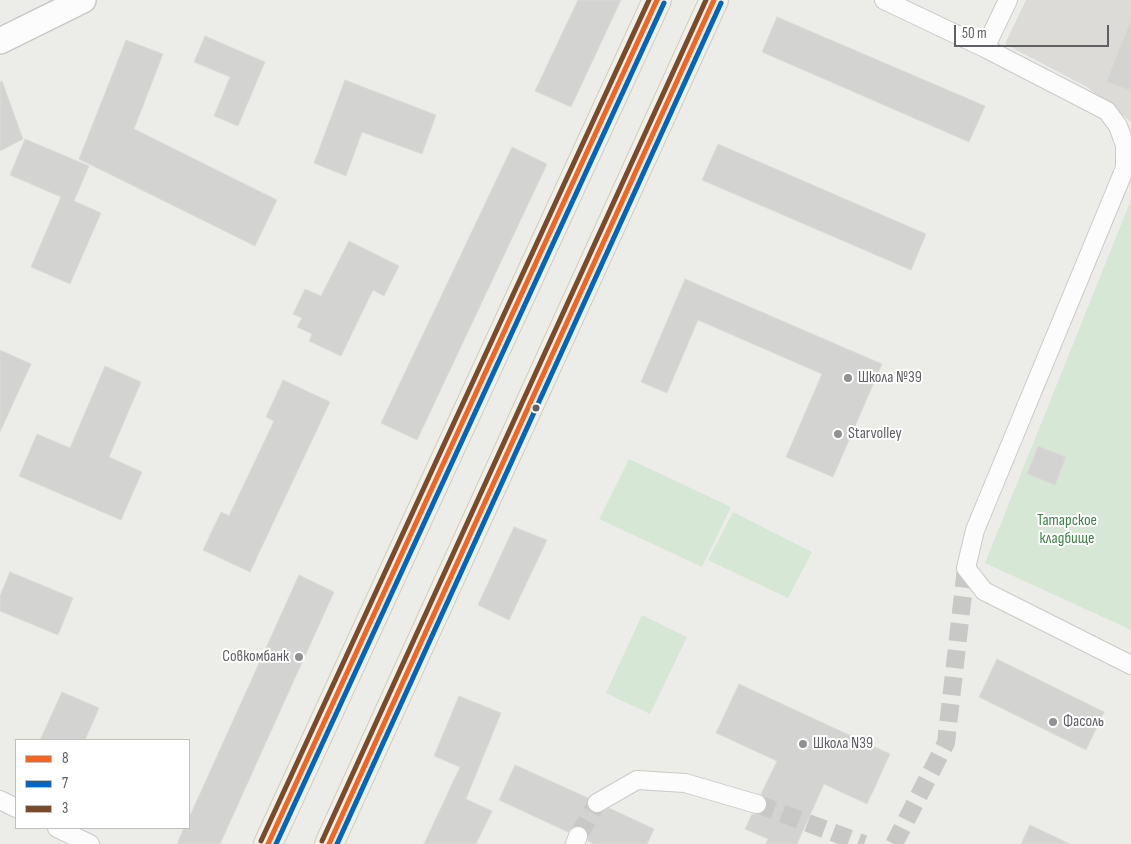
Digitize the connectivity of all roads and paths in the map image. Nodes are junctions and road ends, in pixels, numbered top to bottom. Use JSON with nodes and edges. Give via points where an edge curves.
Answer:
{"nodes":[{"id":1,"x":83,"y":0,"type":"edge"},
{"id":2,"x":657,"y":0,"type":"edge"},
{"id":3,"x":714,"y":0,"type":"edge"},
{"id":4,"x":884,"y":0,"type":"edge"},
{"id":5,"x":1008,"y":0,"type":"edge"},
{"id":6,"x":0,"y":41,"type":"edge"},
{"id":7,"x":985,"y":48,"type":"junction"},
{"id":8,"x":1131,"y":665,"type":"edge"},
{"id":9,"x":0,"y":800,"type":"edge"},
{"id":10,"x":597,"y":803,"type":"tunnel mouth"},
{"id":11,"x":757,"y":804,"type":"tunnel mouth"},
{"id":12,"x":15,"y":808,"type":"edge"},
{"id":13,"x":58,"y":829,"type":"edge"},
{"id":14,"x":90,"y":844,"type":"edge"},
{"id":15,"x":268,"y":844,"type":"edge"},
{"id":16,"x":329,"y":844,"type":"edge"}],
"edges":[{"from":1,"to":6,"type":"street"},
{"from":2,"to":15,"type":"main road"},
{"from":3,"to":16,"type":"main road"},
{"from":4,"to":7,"type":"street"},
{"from":5,"to":7,"type":"street"},
{"from":7,"to":8,"type":"street","via":[[1106,111],[1118,126],[1125,145],[1125,168],[975,530],[966,568],[984,591]]},
{"from":9,"to":12,"type":"street"},
{"from":10,"to":11,"type":"street","via":[[637,780],[685,783]]},
{"from":13,"to":14,"type":"street"}]}
